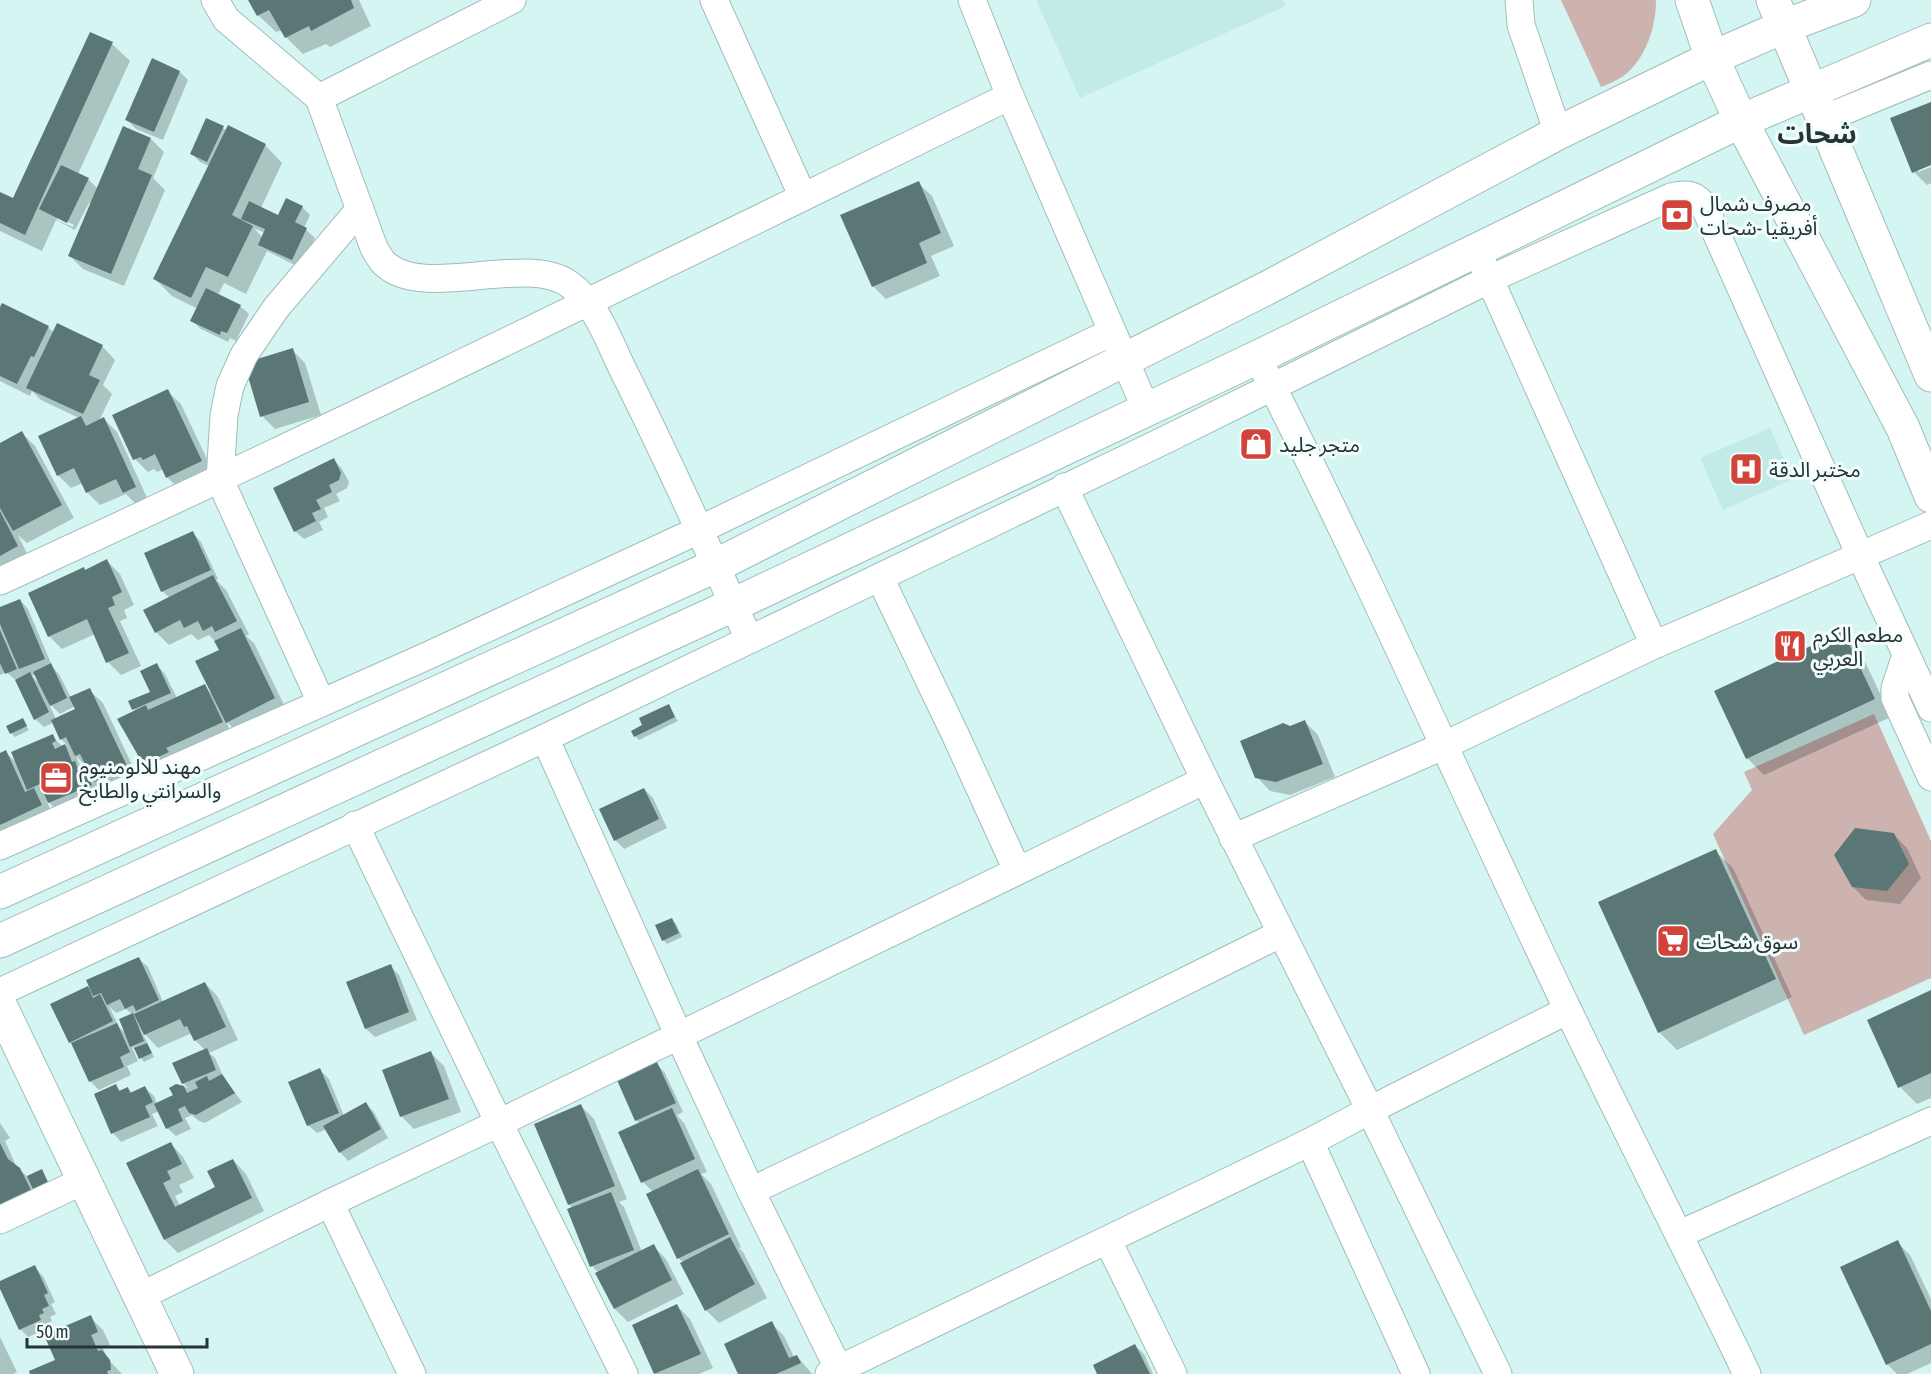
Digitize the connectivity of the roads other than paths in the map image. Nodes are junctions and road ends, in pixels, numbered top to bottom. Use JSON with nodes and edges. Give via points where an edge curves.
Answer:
{"nodes":[{"id":1,"x":215,"y":0,"type":"edge"},
{"id":2,"x":512,"y":0,"type":"edge"},
{"id":3,"x":714,"y":0,"type":"edge"},
{"id":4,"x":972,"y":0,"type":"edge"},
{"id":5,"x":1519,"y":0,"type":"edge"},
{"id":6,"x":1692,"y":0,"type":"edge"},
{"id":7,"x":1854,"y":0,"type":"edge"},
{"id":8,"x":1779,"y":13,"type":"edge"},
{"id":9,"x":1931,"y":40,"type":"edge"},
{"id":10,"x":1712,"y":57,"type":"junction"},
{"id":11,"x":1931,"y":75,"type":"edge"},
{"id":12,"x":1010,"y":96,"type":"junction"},
{"id":13,"x":319,"y":98,"type":"junction"},
{"id":14,"x":1818,"y":105,"type":"junction"},
{"id":15,"x":1741,"y":121,"type":"junction"},
{"id":16,"x":1558,"y":133,"type":"junction"},
{"id":17,"x":803,"y":197,"type":"junction"},
{"id":18,"x":360,"y":209,"type":"junction"},
{"id":19,"x":1483,"y":265,"type":"junction"},
{"id":20,"x":588,"y":301,"type":"junction"},
{"id":21,"x":1118,"y":346,"type":"junction"},
{"id":22,"x":1258,"y":357,"type":"junction"},
{"id":23,"x":1931,"y":375,"type":"edge"},
{"id":24,"x":1273,"y":387,"type":"junction"},
{"id":25,"x":1146,"y":409,"type":"junction"},
{"id":26,"x":220,"y":480,"type":"junction"},
{"id":27,"x":1064,"y":487,"type":"junction"},
{"id":28,"x":1931,"y":496,"type":"edge"},
{"id":29,"x":1931,"y":525,"type":"edge"},
{"id":30,"x":699,"y":530,"type":"junction"},
{"id":31,"x":1860,"y":555,"type":"junction"},
{"id":32,"x":715,"y":566,"type":"junction"},
{"id":33,"x":880,"y":578,"type":"junction"},
{"id":34,"x":0,"y":581,"type":"edge"},
{"id":35,"x":733,"y":604,"type":"junction"},
{"id":36,"x":749,"y":639,"type":"junction"},
{"id":37,"x":1654,"y":645,"type":"junction"},
{"id":38,"x":1906,"y":655,"type":"junction"},
{"id":39,"x":321,"y":702,"type":"junction"},
{"id":40,"x":1931,"y":708,"type":"edge"},
{"id":41,"x":545,"y":738,"type":"junction"},
{"id":42,"x":1443,"y":746,"type":"junction"},
{"id":43,"x":1931,"y":777,"type":"edge"},
{"id":44,"x":1205,"y":780,"type":"junction"},
{"id":45,"x":354,"y":825,"type":"junction"},
{"id":46,"x":1233,"y":838,"type":"junction"},
{"id":47,"x":0,"y":846,"type":"edge"},
{"id":48,"x":1017,"y":870,"type":"junction"},
{"id":49,"x":0,"y":892,"type":"edge"},
{"id":50,"x":1280,"y":934,"type":"junction"},
{"id":51,"x":0,"y":941,"type":"edge"},
{"id":52,"x":0,"y":992,"type":"edge"},
{"id":53,"x":0,"y":1005,"type":"edge"},
{"id":54,"x":1568,"y":1010,"type":"junction"},
{"id":55,"x":679,"y":1036,"type":"junction"},
{"id":56,"x":1370,"y":1110,"type":"junction"},
{"id":57,"x":1931,"y":1121,"type":"edge"},
{"id":58,"x":499,"y":1123,"type":"junction"},
{"id":59,"x":1310,"y":1142,"type":"junction"},
{"id":60,"x":85,"y":1180,"type":"junction"},
{"id":61,"x":752,"y":1191,"type":"junction"},
{"id":62,"x":330,"y":1203,"type":"junction"},
{"id":63,"x":0,"y":1220,"type":"edge"},
{"id":64,"x":1680,"y":1234,"type":"junction"},
{"id":65,"x":1108,"y":1241,"type":"junction"},
{"id":66,"x":141,"y":1296,"type":"junction"},
{"id":67,"x":837,"y":1372,"type":"edge"},
{"id":68,"x":177,"y":1374,"type":"edge"},
{"id":69,"x":412,"y":1374,"type":"edge"},
{"id":70,"x":624,"y":1374,"type":"edge"},
{"id":71,"x":1173,"y":1374,"type":"edge"},
{"id":72,"x":1416,"y":1374,"type":"edge"},
{"id":73,"x":1498,"y":1374,"type":"edge"},
{"id":74,"x":1747,"y":1374,"type":"edge"}],
"edges":[{"from":1,"to":13,"type":"street","via":[[226,19]]},
{"from":2,"to":13,"type":"street"},
{"from":3,"to":17,"type":"street"},
{"from":4,"to":12,"type":"street"},
{"from":5,"to":16,"type":"street","via":[[1521,25]]},
{"from":6,"to":10,"type":"street"},
{"from":7,"to":8,"type":"street"},
{"from":8,"to":10,"type":"street"},
{"from":8,"to":14,"type":"street"},
{"from":9,"to":14,"type":"street"},
{"from":10,"to":15,"type":"street"},
{"from":10,"to":16,"type":"street"},
{"from":11,"to":14,"type":"street"},
{"from":12,"to":17,"type":"street"},
{"from":12,"to":21,"type":"street"},
{"from":13,"to":18,"type":"street"},
{"from":14,"to":15,"type":"street"},
{"from":14,"to":23,"type":"street"},
{"from":15,"to":19,"type":"street"},
{"from":15,"to":28,"type":"street","via":[[1903,428]]},
{"from":16,"to":21,"type":"street","via":[[1328,256]]},
{"from":17,"to":20,"type":"street"},
{"from":18,"to":20,"type":"street","via":[[374,248],[396,272],[442,278],[532,273],[553,276]]},
{"from":18,"to":26,"type":"street","via":[[276,308],[244,355],[230,386],[224,415]]},
{"from":19,"to":22,"type":"street"},
{"from":19,"to":24,"type":"street"},
{"from":19,"to":31,"type":"street","via":[[1671,197],[1684,194],[1700,200]]},
{"from":19,"to":37,"type":"street"},
{"from":20,"to":26,"type":"street"},
{"from":20,"to":30,"type":"street","via":[[657,436]]},
{"from":21,"to":25,"type":"street"},
{"from":21,"to":30,"type":"street"},
{"from":21,"to":32,"type":"street"},
{"from":22,"to":24,"type":"street"},
{"from":22,"to":25,"type":"street"},
{"from":24,"to":27,"type":"street"},
{"from":24,"to":42,"type":"street"},
{"from":25,"to":35,"type":"street"},
{"from":26,"to":34,"type":"street"},
{"from":26,"to":39,"type":"street"},
{"from":27,"to":33,"type":"street"},
{"from":27,"to":44,"type":"street"},
{"from":29,"to":31,"type":"street"},
{"from":30,"to":32,"type":"street"},
{"from":30,"to":39,"type":"street"},
{"from":31,"to":37,"type":"street"},
{"from":31,"to":38,"type":"street"},
{"from":32,"to":35,"type":"street"},
{"from":32,"to":49,"type":"street"},
{"from":33,"to":36,"type":"street"},
{"from":33,"to":48,"type":"street"},
{"from":35,"to":36,"type":"street"},
{"from":35,"to":51,"type":"street"},
{"from":36,"to":41,"type":"street"},
{"from":37,"to":42,"type":"street"},
{"from":38,"to":40,"type":"street"},
{"from":38,"to":43,"type":"street","via":[[1895,698]]},
{"from":39,"to":47,"type":"street"},
{"from":41,"to":45,"type":"street"},
{"from":41,"to":55,"type":"street"},
{"from":42,"to":46,"type":"street"},
{"from":42,"to":54,"type":"street"},
{"from":44,"to":46,"type":"street"},
{"from":44,"to":48,"type":"street"},
{"from":45,"to":52,"type":"street"},
{"from":45,"to":58,"type":"street"},
{"from":46,"to":50,"type":"street"},
{"from":48,"to":55,"type":"street"},
{"from":50,"to":56,"type":"street"},
{"from":50,"to":61,"type":"street"},
{"from":53,"to":60,"type":"street"},
{"from":54,"to":56,"type":"street"},
{"from":54,"to":64,"type":"street"},
{"from":55,"to":58,"type":"street"},
{"from":55,"to":61,"type":"street"},
{"from":56,"to":59,"type":"street"},
{"from":56,"to":73,"type":"street"},
{"from":57,"to":64,"type":"street"},
{"from":58,"to":62,"type":"street"},
{"from":58,"to":70,"type":"street"},
{"from":59,"to":65,"type":"street"},
{"from":59,"to":72,"type":"street"},
{"from":60,"to":63,"type":"street"},
{"from":60,"to":66,"type":"street"},
{"from":61,"to":67,"type":"street"},
{"from":62,"to":66,"type":"street"},
{"from":62,"to":69,"type":"street"},
{"from":64,"to":74,"type":"street"},
{"from":65,"to":67,"type":"street"},
{"from":65,"to":71,"type":"street"},
{"from":66,"to":68,"type":"street"}]}
